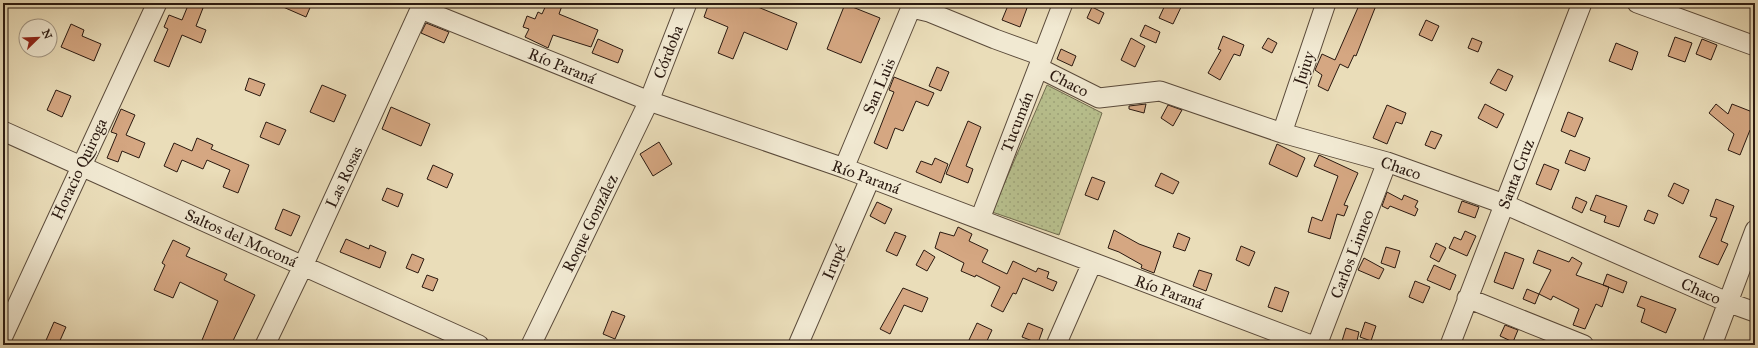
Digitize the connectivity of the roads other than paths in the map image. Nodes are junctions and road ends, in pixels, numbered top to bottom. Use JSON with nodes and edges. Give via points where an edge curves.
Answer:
{"nodes":[{"id":1,"x":157,"y":3,"type":"edge"},
{"id":2,"x":687,"y":3,"type":"edge"},
{"id":3,"x":1063,"y":3,"type":"edge"},
{"id":4,"x":1326,"y":3,"type":"edge"},
{"id":5,"x":1582,"y":3,"type":"edge"},
{"id":6,"x":1637,"y":3,"type":"edge"},
{"id":7,"x":913,"y":5,"type":"edge"},
{"id":8,"x":422,"y":6,"type":"edge"},
{"id":9,"x":1755,"y":46,"type":"edge"},
{"id":10,"x":1040,"y":62,"type":"junction"},
{"id":11,"x":649,"y":102,"type":"junction"},
{"id":12,"x":3,"y":131,"type":"edge"},
{"id":13,"x":1282,"y":133,"type":"junction"},
{"id":14,"x":1387,"y":162,"type":"junction"},
{"id":15,"x":80,"y":167,"type":"junction"},
{"id":16,"x":844,"y":168,"type":"junction"},
{"id":17,"x":870,"y":179,"type":"junction"},
{"id":18,"x":1504,"y":204,"type":"junction"},
{"id":19,"x":980,"y":219,"type":"junction"},
{"id":20,"x":1755,"y":230,"type":"edge"},
{"id":21,"x":1092,"y":264,"type":"junction"},
{"id":22,"x":303,"y":266,"type":"junction"},
{"id":23,"x":1467,"y":298,"type":"junction"},
{"id":24,"x":1727,"y":302,"type":"junction"},
{"id":25,"x":1755,"y":312,"type":"edge"},
{"id":26,"x":3,"y":336,"type":"edge"},
{"id":27,"x":265,"y":345,"type":"edge"},
{"id":28,"x":479,"y":345,"type":"edge"},
{"id":29,"x":531,"y":345,"type":"edge"},
{"id":30,"x":798,"y":345,"type":"edge"},
{"id":31,"x":1056,"y":345,"type":"edge"},
{"id":32,"x":1311,"y":345,"type":"edge"},
{"id":33,"x":1317,"y":345,"type":"edge"},
{"id":34,"x":1450,"y":345,"type":"edge"},
{"id":35,"x":1584,"y":345,"type":"edge"},
{"id":36,"x":1712,"y":345,"type":"edge"}],
"edges":[{"from":1,"to":15,"type":"street","name":"Horacio Quiroga"},
{"from":2,"to":11,"type":"street","name":"Córdoba"},
{"from":3,"to":10,"type":"street","name":"Tucumán"},
{"from":4,"to":13,"type":"street","name":"Jujuy"},
{"from":5,"to":18,"type":"street","name":"Santa Cruz"},
{"from":6,"to":9,"type":"street"},
{"from":7,"to":10,"type":"street","name":"Chaco","via":[[995,39]]},
{"from":7,"to":16,"type":"street","name":"San Luis"},
{"from":8,"to":11,"type":"street","name":"Río Paraná"},
{"from":8,"to":22,"type":"street","name":"Las Rosas"},
{"from":10,"to":13,"type":"street","name":"Chaco","via":[[1099,98],[1160,91]]},
{"from":10,"to":19,"type":"street","name":"Tucumán"},
{"from":11,"to":16,"type":"street","name":"Río Paraná"},
{"from":11,"to":29,"type":"street","name":"Roque González"},
{"from":12,"to":15,"type":"street","name":"Saltos del Moconá"},
{"from":13,"to":14,"type":"street","name":"Chaco"},
{"from":14,"to":18,"type":"street","name":"Chaco"},
{"from":14,"to":33,"type":"street","name":"Carlos Linneo"},
{"from":15,"to":22,"type":"street","name":"Saltos del Moconá"},
{"from":15,"to":26,"type":"street","name":"Horacio Quiroga"},
{"from":16,"to":17,"type":"street","name":"Río Paraná"},
{"from":17,"to":19,"type":"street","name":"Río Paraná"},
{"from":17,"to":30,"type":"street","name":"Irupé"},
{"from":18,"to":23,"type":"street","name":"Santa Cruz"},
{"from":18,"to":24,"type":"street","name":"Chaco"},
{"from":19,"to":21,"type":"street","name":"Río Paraná"},
{"from":20,"to":24,"type":"street"},
{"from":21,"to":31,"type":"street"},
{"from":21,"to":32,"type":"street","name":"Río Paraná"},
{"from":22,"to":27,"type":"street","name":"Las Rosas"},
{"from":22,"to":28,"type":"street","name":"Saltos del Moconá"},
{"from":23,"to":34,"type":"street","name":"Santa Cruz"},
{"from":23,"to":35,"type":"street"},
{"from":24,"to":25,"type":"street","name":"Chaco"},
{"from":24,"to":36,"type":"street"}]}
